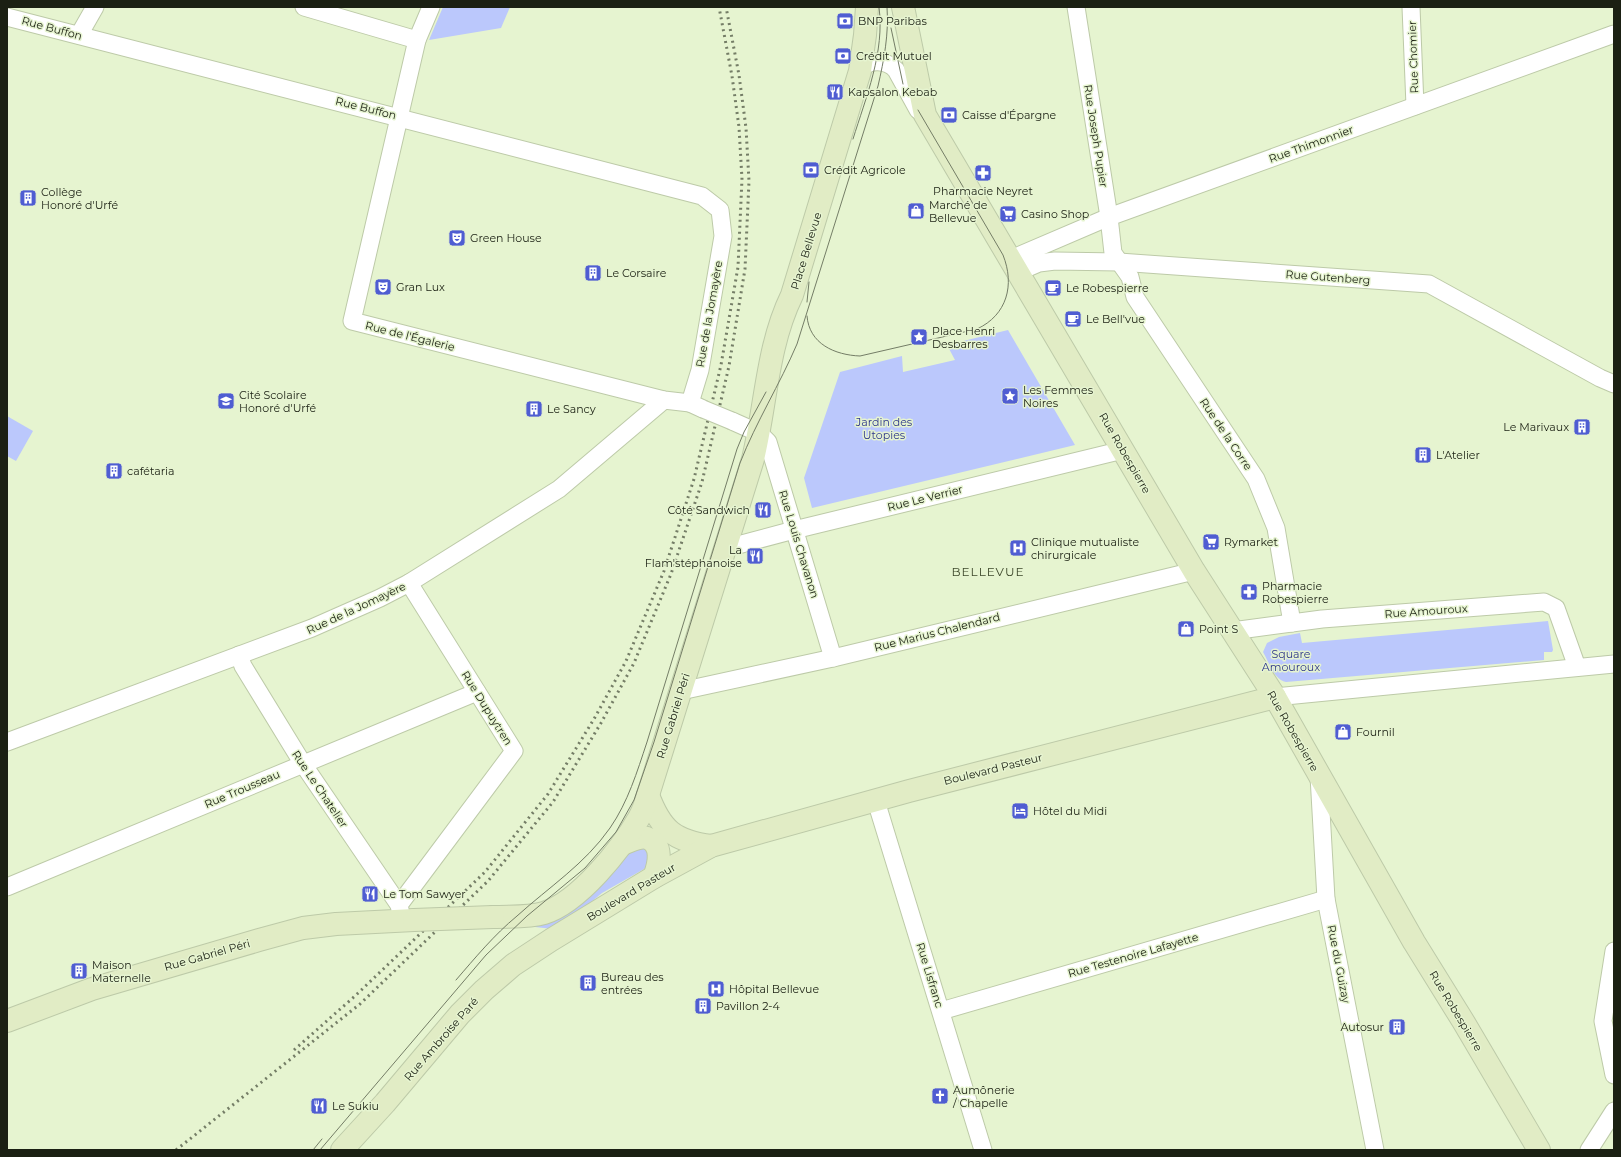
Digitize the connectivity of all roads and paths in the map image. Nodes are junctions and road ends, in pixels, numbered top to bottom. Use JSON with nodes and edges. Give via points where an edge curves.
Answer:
{"nodes":[{"id":1,"x":95,"y":7,"type":"edge"},
{"id":2,"x":304,"y":7,"type":"edge"},
{"id":3,"x":431,"y":7,"type":"edge"},
{"id":4,"x":903,"y":7,"type":"edge"},
{"id":5,"x":1076,"y":7,"type":"edge"},
{"id":6,"x":1411,"y":7,"type":"edge"},
{"id":7,"x":867,"y":8,"type":"edge"},
{"id":8,"x":7,"y":17,"type":"edge"},
{"id":9,"x":1614,"y":34,"type":"edge"},
{"id":10,"x":79,"y":35,"type":"junction"},
{"id":11,"x":418,"y":40,"type":"junction"},
{"id":12,"x":860,"y":71,"type":"junction"},
{"id":13,"x":1415,"y":106,"type":"junction"},
{"id":14,"x":921,"y":112,"type":"junction"},
{"id":15,"x":400,"y":117,"type":"junction"},
{"id":16,"x":720,"y":210,"type":"joint"},
{"id":17,"x":1108,"y":217,"type":"junction"},
{"id":18,"x":1119,"y":262,"type":"junction"},
{"id":19,"x":1015,"y":266,"type":"junction"},
{"id":20,"x":1614,"y":384,"type":"edge"},
{"id":21,"x":664,"y":400,"type":"junction"},
{"id":22,"x":696,"y":406,"type":"junction"},
{"id":23,"x":759,"y":433,"type":"junction"},
{"id":24,"x":1123,"y":450,"type":"junction"},
{"id":25,"x":794,"y":530,"type":"junction"},
{"id":26,"x":726,"y":543,"type":"junction"},
{"id":27,"x":1194,"y":571,"type":"junction"},
{"id":28,"x":409,"y":583,"type":"junction"},
{"id":29,"x":1292,"y":623,"type":"junction"},
{"id":30,"x":1232,"y":631,"type":"junction"},
{"id":31,"x":239,"y":655,"type":"junction"},
{"id":32,"x":833,"y":658,"type":"junction"},
{"id":33,"x":1614,"y":664,"type":"edge"},
{"id":34,"x":1577,"y":667,"type":"junction"},
{"id":35,"x":681,"y":691,"type":"junction"},
{"id":36,"x":477,"y":692,"type":"junction"},
{"id":37,"x":1275,"y":697,"type":"junction"},
{"id":38,"x":7,"y":742,"type":"edge"},
{"id":39,"x":303,"y":764,"type":"junction"},
{"id":40,"x":1319,"y":776,"type":"junction"},
{"id":41,"x":648,"y":795,"type":"junction"},
{"id":42,"x":876,"y":800,"type":"junction"},
{"id":43,"x":622,"y":844,"type":"junction"},
{"id":44,"x":711,"y":846,"type":"junction"},
{"id":45,"x":654,"y":877,"type":"junction"},
{"id":46,"x":7,"y":887,"type":"edge"},
{"id":47,"x":1326,"y":899,"type":"junction"},
{"id":48,"x":405,"y":915,"type":"junction"},
{"id":49,"x":551,"y":940,"type":"joint"},
{"id":50,"x":1614,"y":951,"type":"edge"},
{"id":51,"x":941,"y":1011,"type":"junction"},
{"id":52,"x":7,"y":1022,"type":"edge"},
{"id":53,"x":1614,"y":1075,"type":"edge"},
{"id":54,"x":1614,"y":1111,"type":"edge"},
{"id":55,"x":342,"y":1150,"type":"edge"},
{"id":56,"x":983,"y":1150,"type":"edge"},
{"id":57,"x":1375,"y":1150,"type":"edge"},
{"id":58,"x":1539,"y":1150,"type":"edge"},
{"id":59,"x":1589,"y":1150,"type":"edge"}],
"edges":[{"from":1,"to":10,"type":"street"},
{"from":2,"to":11,"type":"street"},
{"from":3,"to":11,"type":"street","name":"Rue de l'Égalerie"},
{"from":4,"to":14,"type":"main road"},
{"from":5,"to":17,"type":"street","name":"Rue Joseph Pupier"},
{"from":6,"to":13,"type":"street","name":"Rue Chomier"},
{"from":7,"to":12,"type":"main road","name":"Place Bellevue"},
{"from":8,"to":10,"type":"street","name":"Rue Buffon"},
{"from":9,"to":13,"type":"street","name":"Rue Thimonnier"},
{"from":10,"to":15,"type":"street","name":"Rue Buffon"},
{"from":11,"to":15,"type":"street","name":"Rue de l'Égalerie"},
{"from":12,"to":14,"type":"street","via":[[872,62],[887,64],[896,70]]},
{"from":12,"to":23,"type":"main road","name":"Place Bellevue","via":[[774,349]]},
{"from":13,"to":17,"type":"street","name":"Rue Thimonnier"},
{"from":14,"to":19,"type":"main road"},
{"from":15,"to":16,"type":"street","name":"Rue Buffon","via":[[702,196]]},
{"from":15,"to":21,"type":"street","name":"Rue de l'Égalerie","via":[[352,321]]},
{"from":16,"to":22,"type":"street","name":"Rue de la Jomayère","via":[[723,236]]},
{"from":17,"to":18,"type":"street","name":"Rue Joseph Pupier","via":[[1113,253]]},
{"from":17,"to":19,"type":"street","name":"Rue Thimonnier"},
{"from":18,"to":19,"type":"street","name":"Rue Gutenberg","via":[[1055,261]]},
{"from":18,"to":20,"type":"street","name":"Rue Gutenberg","via":[[1429,284]]},
{"from":18,"to":29,"type":"street","name":"Rue de la Corre","via":[[1130,277],[1135,297],[1256,479],[1276,528]]},
{"from":19,"to":24,"type":"main road","name":"Rue Robespierre"},
{"from":21,"to":22,"type":"street","name":"Rue de l'Égalerie"},
{"from":21,"to":28,"type":"street","name":"Rue de la Jomayère","via":[[559,489]]},
{"from":22,"to":23,"type":"street","name":"Rue de l'Égalerie","bridge":true},
{"from":23,"to":25,"type":"street","name":"Rue Louis Chavanon","via":[[768,442]]},
{"from":23,"to":26,"type":"main road","name":"Rue Gabriel Péri"},
{"from":24,"to":25,"type":"street","name":"Rue Le Verrier"},
{"from":24,"to":27,"type":"main road","name":"Rue Robespierre"},
{"from":25,"to":26,"type":"street","name":"Rue Le Verrier","via":[[734,546]]},
{"from":25,"to":32,"type":"street","name":"Rue Louis Chavanon"},
{"from":26,"to":35,"type":"main road","name":"Rue Gabriel Péri"},
{"from":27,"to":30,"type":"main road","name":"Rue Robespierre"},
{"from":27,"to":32,"type":"street","name":"Rue Marius Chalendard"},
{"from":28,"to":31,"type":"street","name":"Rue de la Jomayère","via":[[312,628]]},
{"from":28,"to":36,"type":"street","name":"Rue Dupuytren"},
{"from":29,"to":30,"type":"street","name":"Rue Amouroux"},
{"from":29,"to":34,"type":"street","name":"Rue Amouroux","via":[[1544,602],[1556,608]]},
{"from":30,"to":37,"type":"main road","name":"Rue Robespierre"},
{"from":31,"to":38,"type":"street","name":"Rue de la Jomayère"},
{"from":31,"to":39,"type":"street","name":"Rue Le Chatelier","via":[[243,666]]},
{"from":32,"to":35,"type":"street","name":"Rue Marius Chalendard"},
{"from":33,"to":34,"type":"street"},
{"from":34,"to":37,"type":"street"},
{"from":35,"to":41,"type":"main road","name":"Rue Gabriel Péri"},
{"from":36,"to":39,"type":"street","name":"Rue Trousseau"},
{"from":36,"to":48,"type":"street","name":"Rue Dupuytren","via":[[514,751]]},
{"from":37,"to":40,"type":"main road","name":"Rue Robespierre"},
{"from":37,"to":42,"type":"main road","name":"Boulevard Pasteur"},
{"from":39,"to":46,"type":"street","name":"Rue Trousseau"},
{"from":39,"to":48,"type":"street","name":"Rue Le Chatelier"},
{"from":40,"to":47,"type":"street","name":"Rue du Guizay"},
{"from":40,"to":58,"type":"main road","name":"Rue Robespierre","via":[[1414,942]]},
{"from":41,"to":43,"type":"main road","name":"Rue Gabriel Péri","via":[[640,816]]},
{"from":41,"to":44,"type":"main road","name":"Boulevard Pasteur","via":[[658,818],[674,836]]},
{"from":42,"to":44,"type":"main road","name":"Boulevard Pasteur"},
{"from":42,"to":51,"type":"street","name":"Rue Lisfranc"},
{"from":43,"to":45,"type":"main road","via":[[646,838],[655,844],[659,853]]},
{"from":43,"to":48,"type":"main road","name":"Rue Gabriel Péri","bridge":true,"via":[[584,888],[557,908],[542,914],[492,917]]},
{"from":44,"to":45,"type":"main road","name":"Boulevard Pasteur"},
{"from":45,"to":49,"type":"main road","name":"Boulevard Pasteur"},
{"from":47,"to":51,"type":"street","name":"Rue Testenoire Lafayette"},
{"from":47,"to":57,"type":"street","name":"Rue du Guizay"},
{"from":48,"to":52,"type":"main road","name":"Rue Gabriel Péri","via":[[303,928],[92,989]]},
{"from":49,"to":55,"type":"main road","name":"Rue Ambroise Paré","via":[[513,965],[470,1004]]},
{"from":50,"to":53,"type":"street","via":[[1603,1021]]},
{"from":51,"to":56,"type":"street","name":"Rue Lisfranc"},
{"from":54,"to":59,"type":"street"}]}
